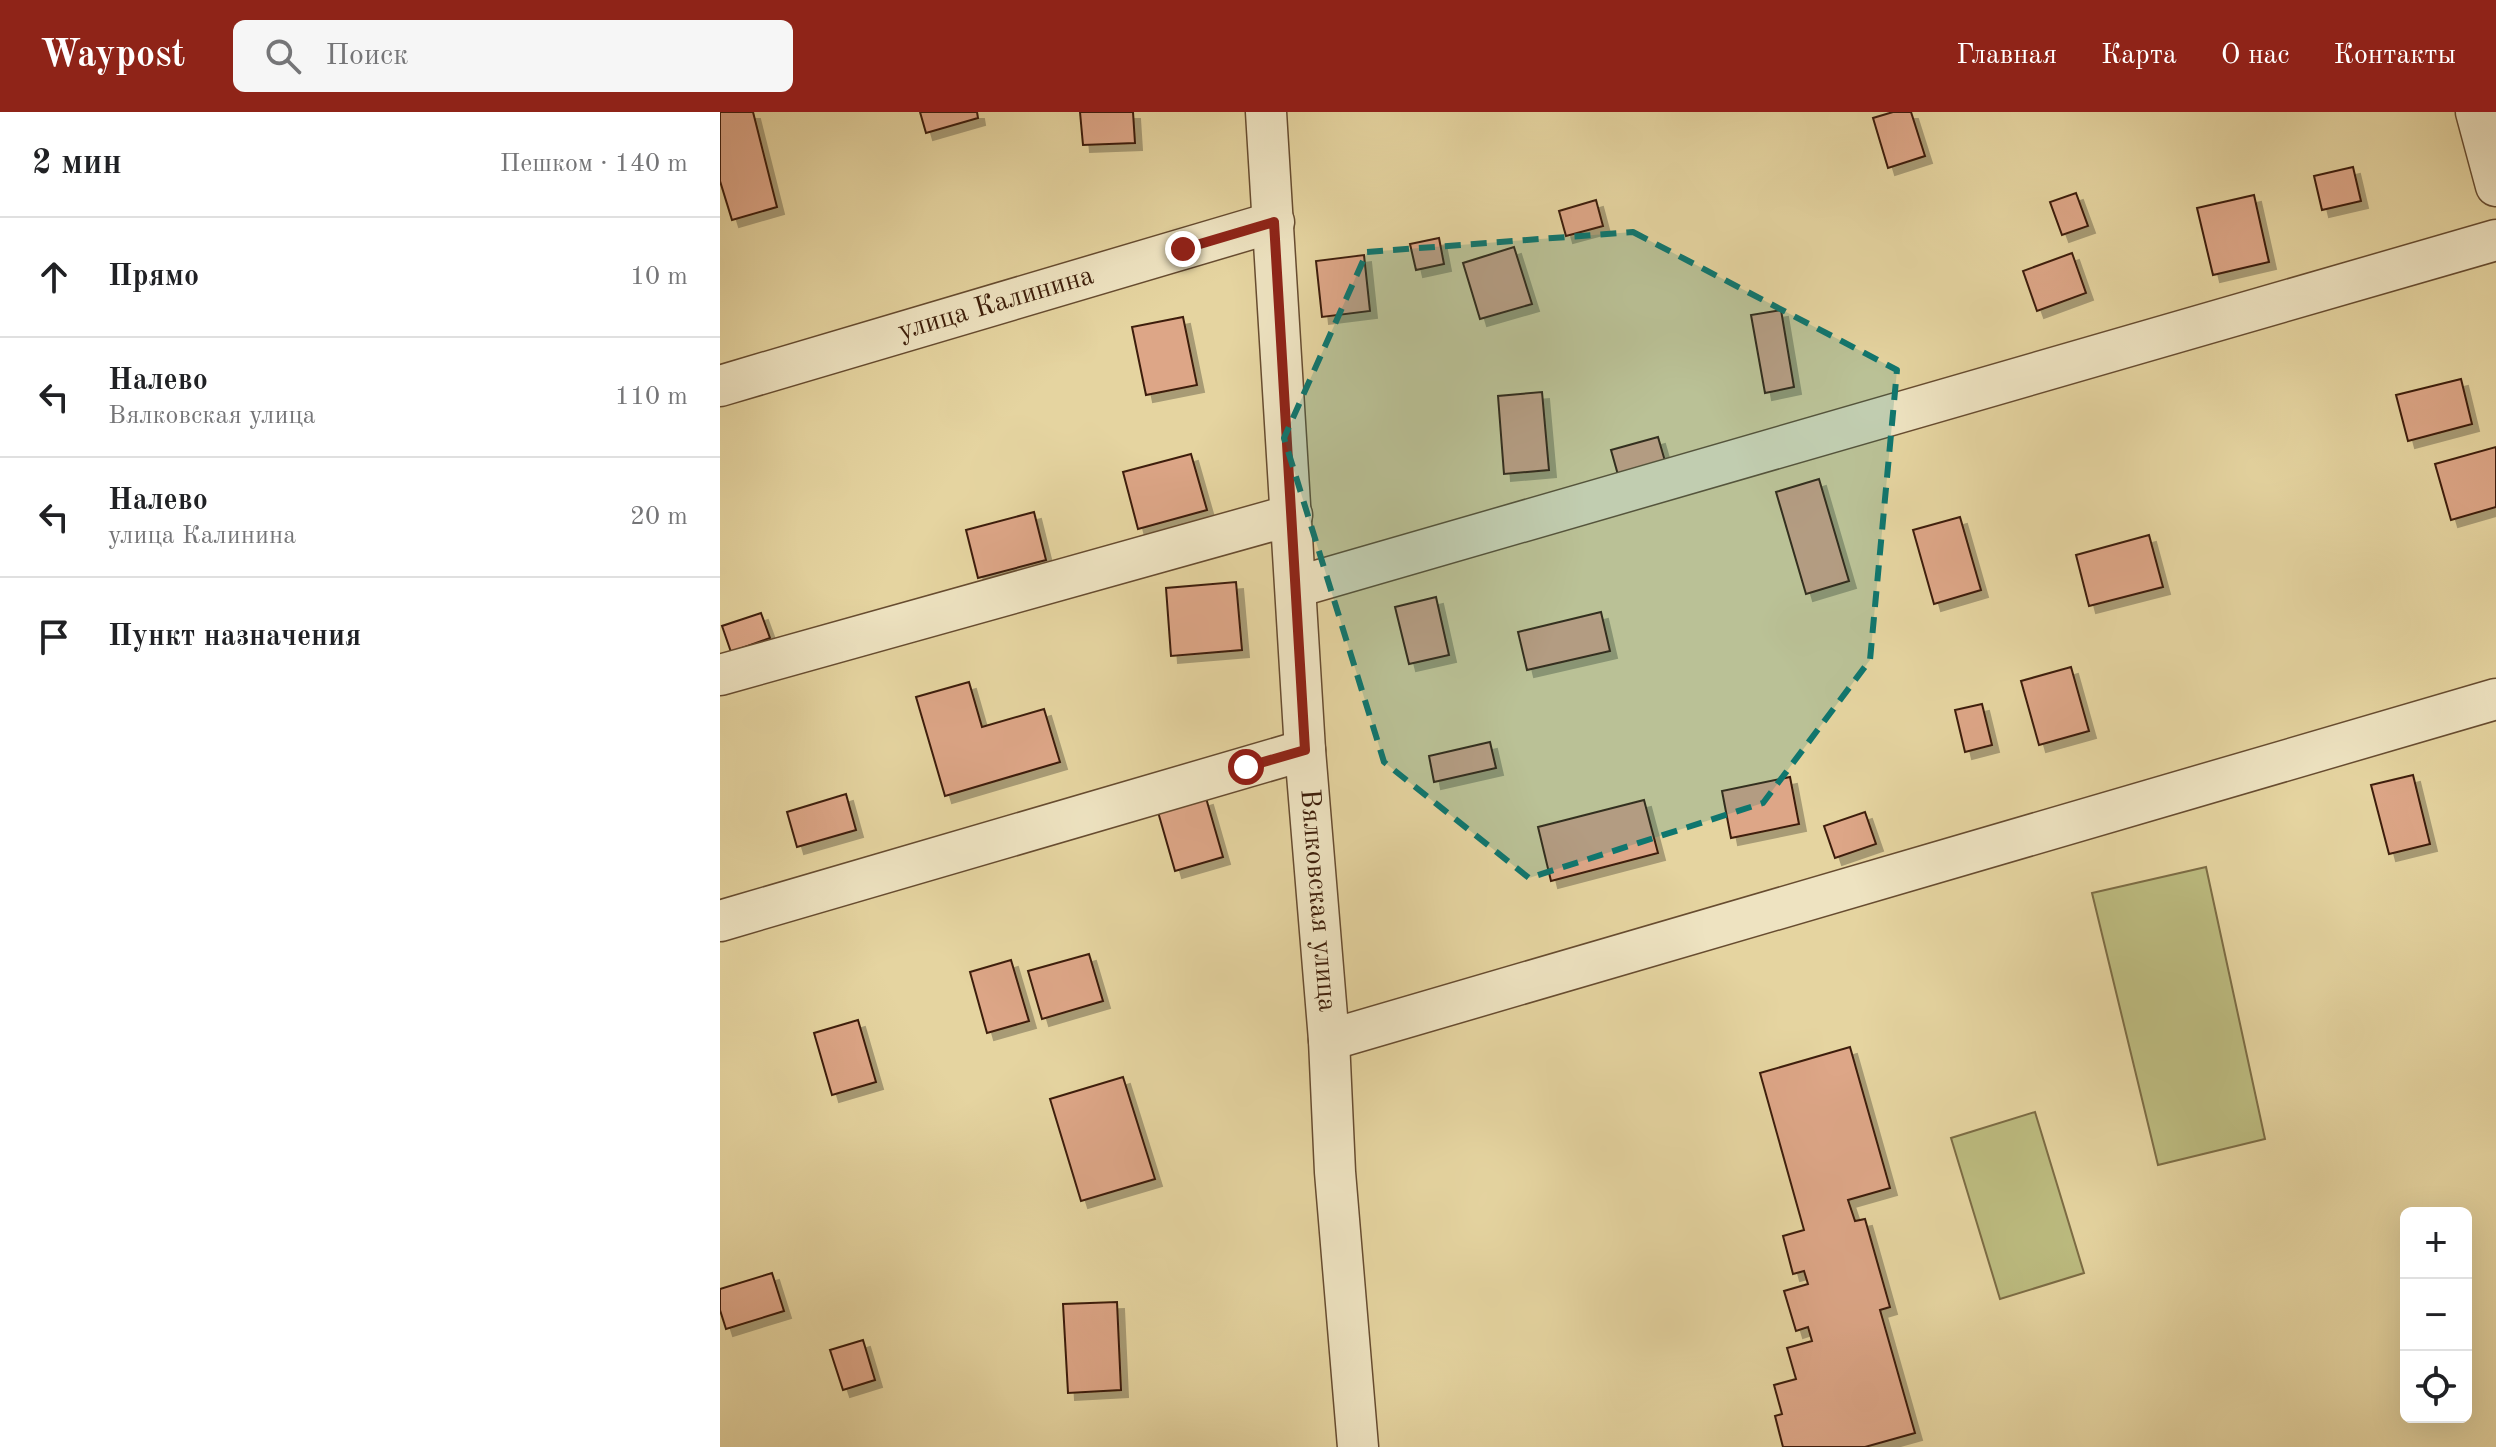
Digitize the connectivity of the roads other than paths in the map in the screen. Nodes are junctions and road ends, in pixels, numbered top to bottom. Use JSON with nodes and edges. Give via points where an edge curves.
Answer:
{"nodes":[{"id":1,"x":1266,"y":112,"type":"edge"},
{"id":2,"x":2476,"y":112,"type":"edge"},
{"id":3,"x":2496,"y":186,"type":"edge"},
{"id":4,"x":1274,"y":222,"type":"junction"},
{"id":5,"x":2496,"y":240,"type":"edge"},
{"id":6,"x":720,"y":386,"type":"edge"},
{"id":7,"x":1292,"y":515,"type":"junction"},
{"id":8,"x":1296,"y":587,"type":"junction"},
{"id":9,"x":720,"y":675,"type":"edge"},
{"id":10,"x":2496,"y":699,"type":"edge"},
{"id":11,"x":1305,"y":750,"type":"junction"},
{"id":12,"x":720,"y":921,"type":"edge"},
{"id":13,"x":1329,"y":1040,"type":"junction"},
{"id":14,"x":1358,"y":1447,"type":"edge"}],
"edges":[{"from":1,"to":4,"type":"street","name":"Вялковская улица"},
{"from":2,"to":3,"type":"street"},
{"from":4,"to":6,"type":"street","name":"улица Калинина"},
{"from":4,"to":7,"type":"street","name":"Вялковская улица"},
{"from":5,"to":8,"type":"street"},
{"from":7,"to":8,"type":"street","name":"Вялковская улица"},
{"from":7,"to":9,"type":"street"},
{"from":8,"to":11,"type":"street","name":"Вялковская улица"},
{"from":10,"to":13,"type":"street"},
{"from":11,"to":12,"type":"street"},
{"from":11,"to":13,"type":"street","name":"Вялковская улица"},
{"from":13,"to":14,"type":"street","name":"Вялковская улица"}]}
